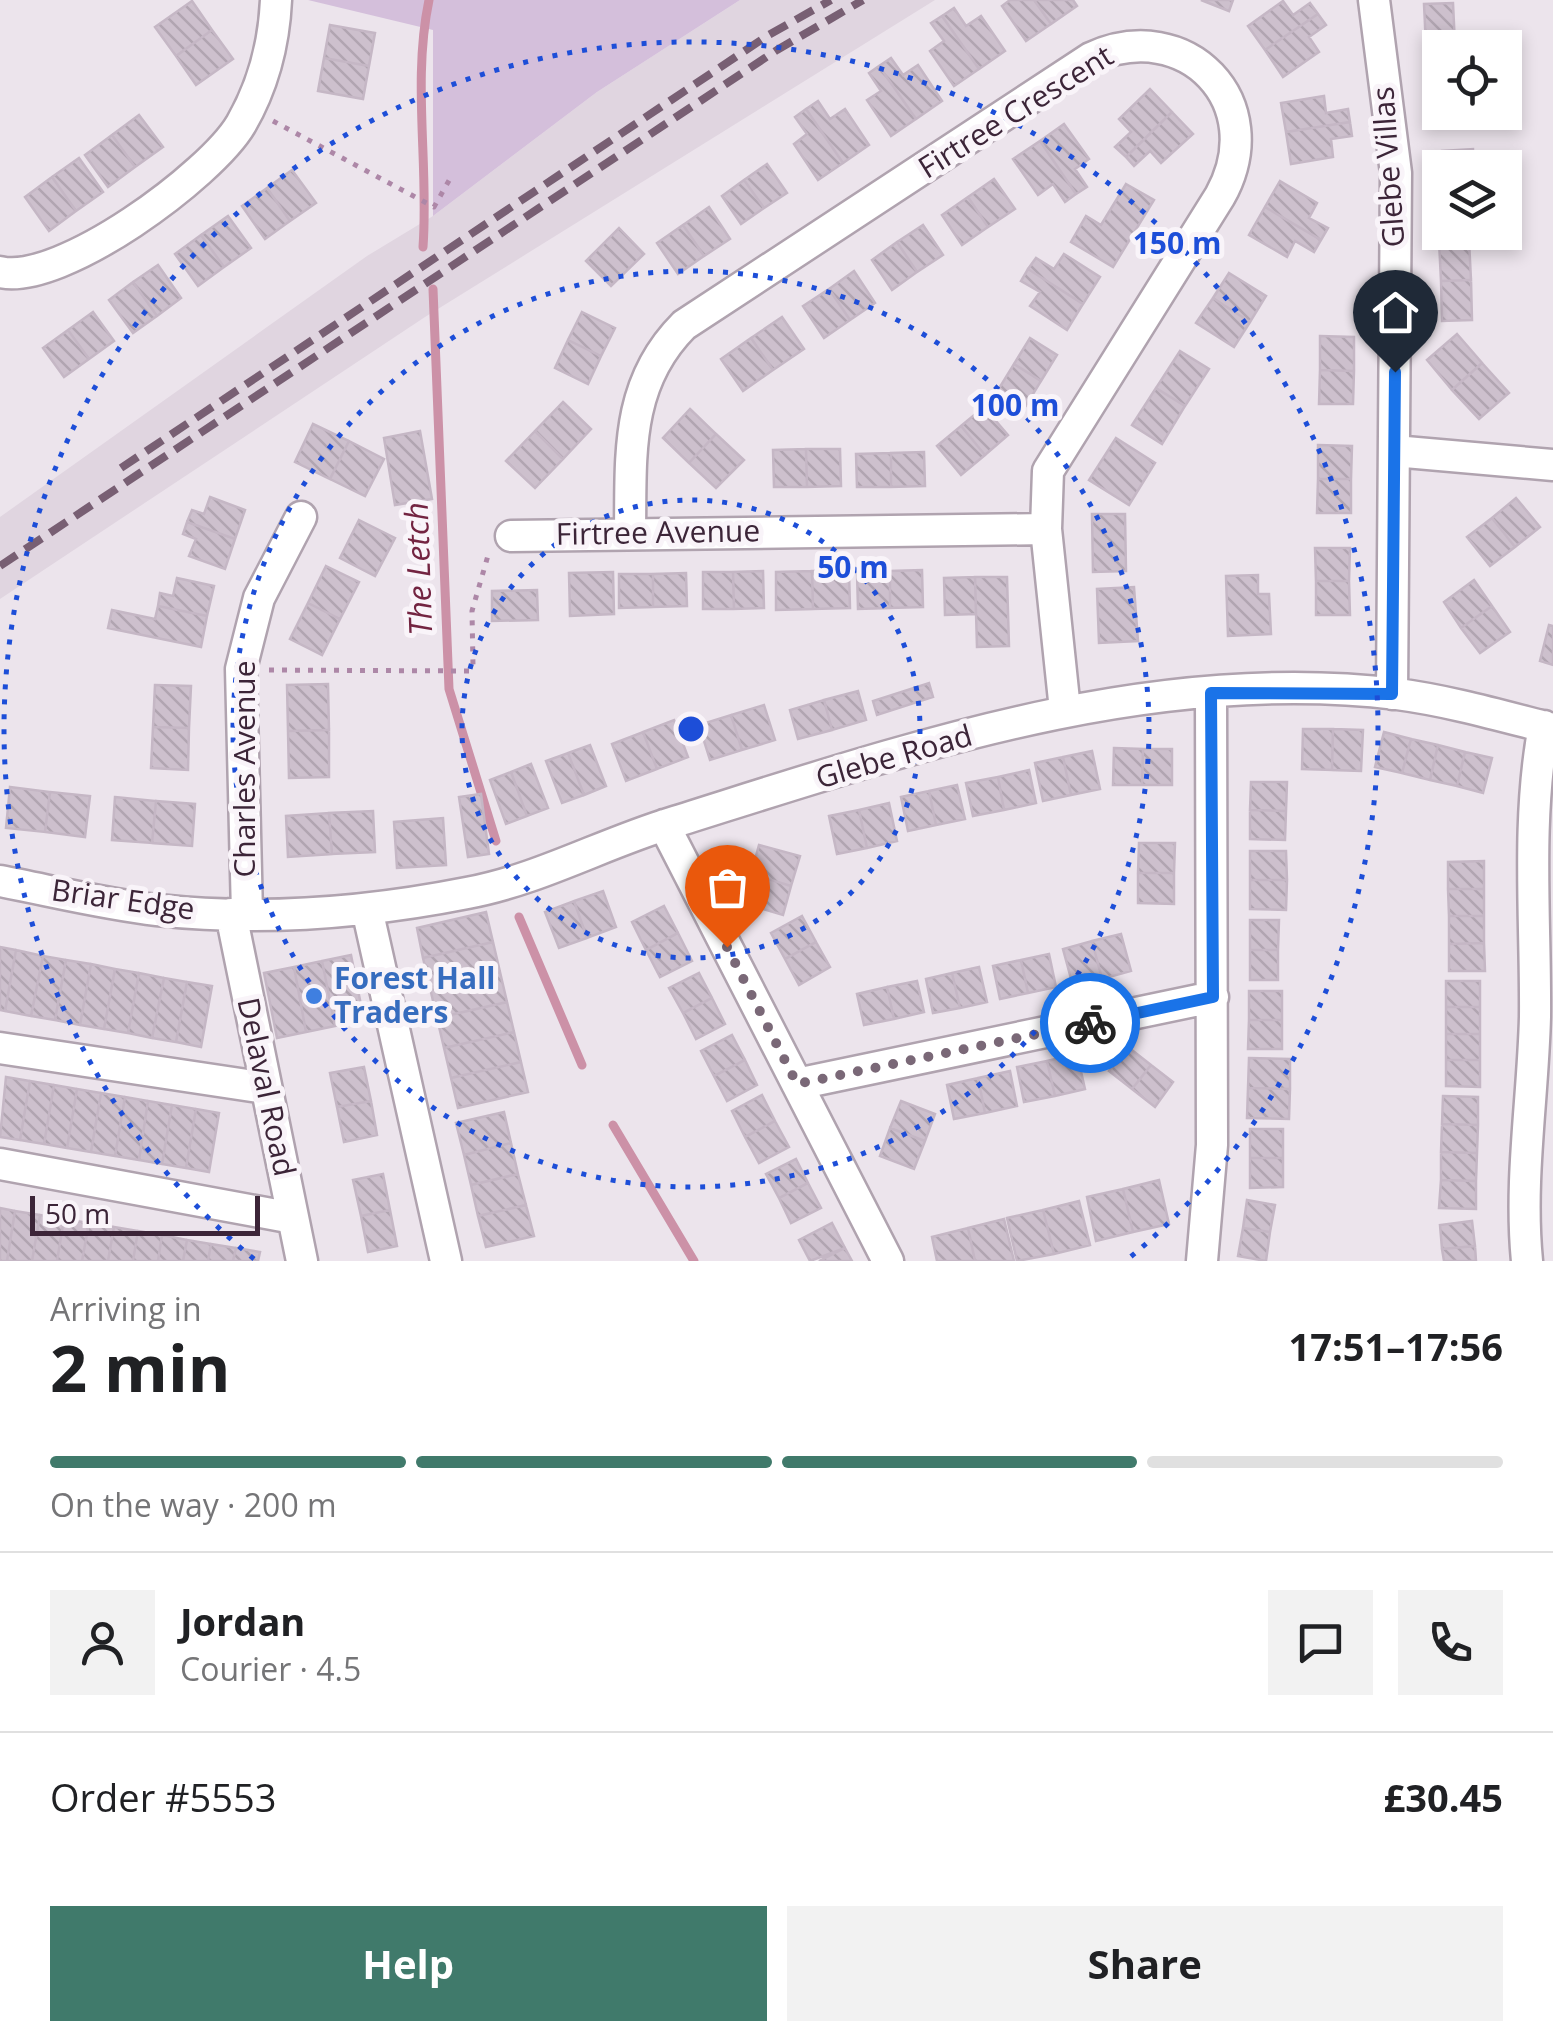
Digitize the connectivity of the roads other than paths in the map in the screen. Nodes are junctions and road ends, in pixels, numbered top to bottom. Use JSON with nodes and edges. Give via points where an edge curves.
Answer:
{"nodes":[{"id":1,"x":276,"y":0,"type":"edge"},
{"id":2,"x":1374,"y":0,"type":"edge"},
{"id":3,"x":0,"y":272,"type":"edge"},
{"id":4,"x":1394,"y":451,"type":"junction"},
{"id":5,"x":1553,"y":464,"type":"edge"},
{"id":6,"x":301,"y":517,"type":"dead end"},
{"id":7,"x":1046,"y":529,"type":"junction"},
{"id":8,"x":630,"y":533,"type":"junction"},
{"id":9,"x":511,"y":536,"type":"road end"},
{"id":10,"x":1211,"y":693,"type":"junction"},
{"id":11,"x":1392,"y":694,"type":"junction"},
{"id":12,"x":1065,"y":710,"type":"junction"},
{"id":13,"x":1548,"y":727,"type":"edge"},
{"id":14,"x":664,"y":824,"type":"junction"},
{"id":15,"x":0,"y":880,"type":"edge"},
{"id":16,"x":367,"y":909,"type":"junction"},
{"id":17,"x":239,"y":914,"type":"junction"},
{"id":18,"x":1213,"y":997,"type":"junction"},
{"id":19,"x":1544,"y":1026,"type":"edge"},
{"id":20,"x":0,"y":1048,"type":"edge"},
{"id":21,"x":797,"y":1084,"type":"junction"},
{"id":22,"x":266,"y":1088,"type":"junction"},
{"id":23,"x":0,"y":1164,"type":"edge"},
{"id":24,"x":293,"y":1218,"type":"junction"},
{"id":25,"x":302,"y":1261,"type":"edge"},
{"id":26,"x":446,"y":1261,"type":"edge"},
{"id":27,"x":888,"y":1261,"type":"edge"},
{"id":28,"x":1202,"y":1261,"type":"edge"},
{"id":29,"x":1527,"y":1261,"type":"edge"}],
"edges":[{"from":1,"to":3,"type":"street","via":[[267,65],[221,152],[99,245],[57,265]]},
{"from":2,"to":4,"type":"street","name":"Glebe Villas","via":[[1396,172]]},
{"from":4,"to":5,"type":"street"},
{"from":4,"to":11,"type":"street","name":"Glebe Villas"},
{"from":6,"to":17,"type":"street","name":"Charles Avenue","via":[[259,598],[240,670]]},
{"from":7,"to":8,"type":"street","name":"Firtree Avenue"},
{"from":7,"to":8,"type":"street","name":"Firtree Crescent","via":[[1045,488],[1054,457],[1220,196],[1235,160],[1237,133],[1224,92],[1210,73],[1170,49],[1126,45],[1091,58],[684,325],[650,367],[637,402]]},
{"from":7,"to":12,"type":"street","name":"Firtree Crescent"},
{"from":8,"to":9,"type":"street","name":"Firtree Avenue"},
{"from":10,"to":11,"type":"street","name":"Glebe Road"},
{"from":10,"to":12,"type":"street","name":"Glebe Road"},
{"from":10,"to":18,"type":"street"},
{"from":11,"to":13,"type":"street","name":"Glebe Road"},
{"from":12,"to":14,"type":"street","name":"Glebe Road"},
{"from":13,"to":19,"type":"street","via":[[1536,788]]},
{"from":14,"to":16,"type":"street","name":"Glebe Road","via":[[506,884]]},
{"from":14,"to":21,"type":"street"},
{"from":15,"to":17,"type":"street","name":"Briar Edge","via":[[126,906]]},
{"from":16,"to":17,"type":"street","name":"Glebe Road"},
{"from":16,"to":26,"type":"street"},
{"from":17,"to":22,"type":"street","name":"Delaval Road"},
{"from":18,"to":21,"type":"street"},
{"from":18,"to":28,"type":"street","via":[[1212,1145]]},
{"from":19,"to":29,"type":"street","via":[[1523,1225]]},
{"from":20,"to":22,"type":"street"},
{"from":21,"to":27,"type":"street"},
{"from":22,"to":24,"type":"street","name":"Delaval Road"},
{"from":23,"to":24,"type":"street"},
{"from":24,"to":25,"type":"street","name":"Delaval Road"}]}
